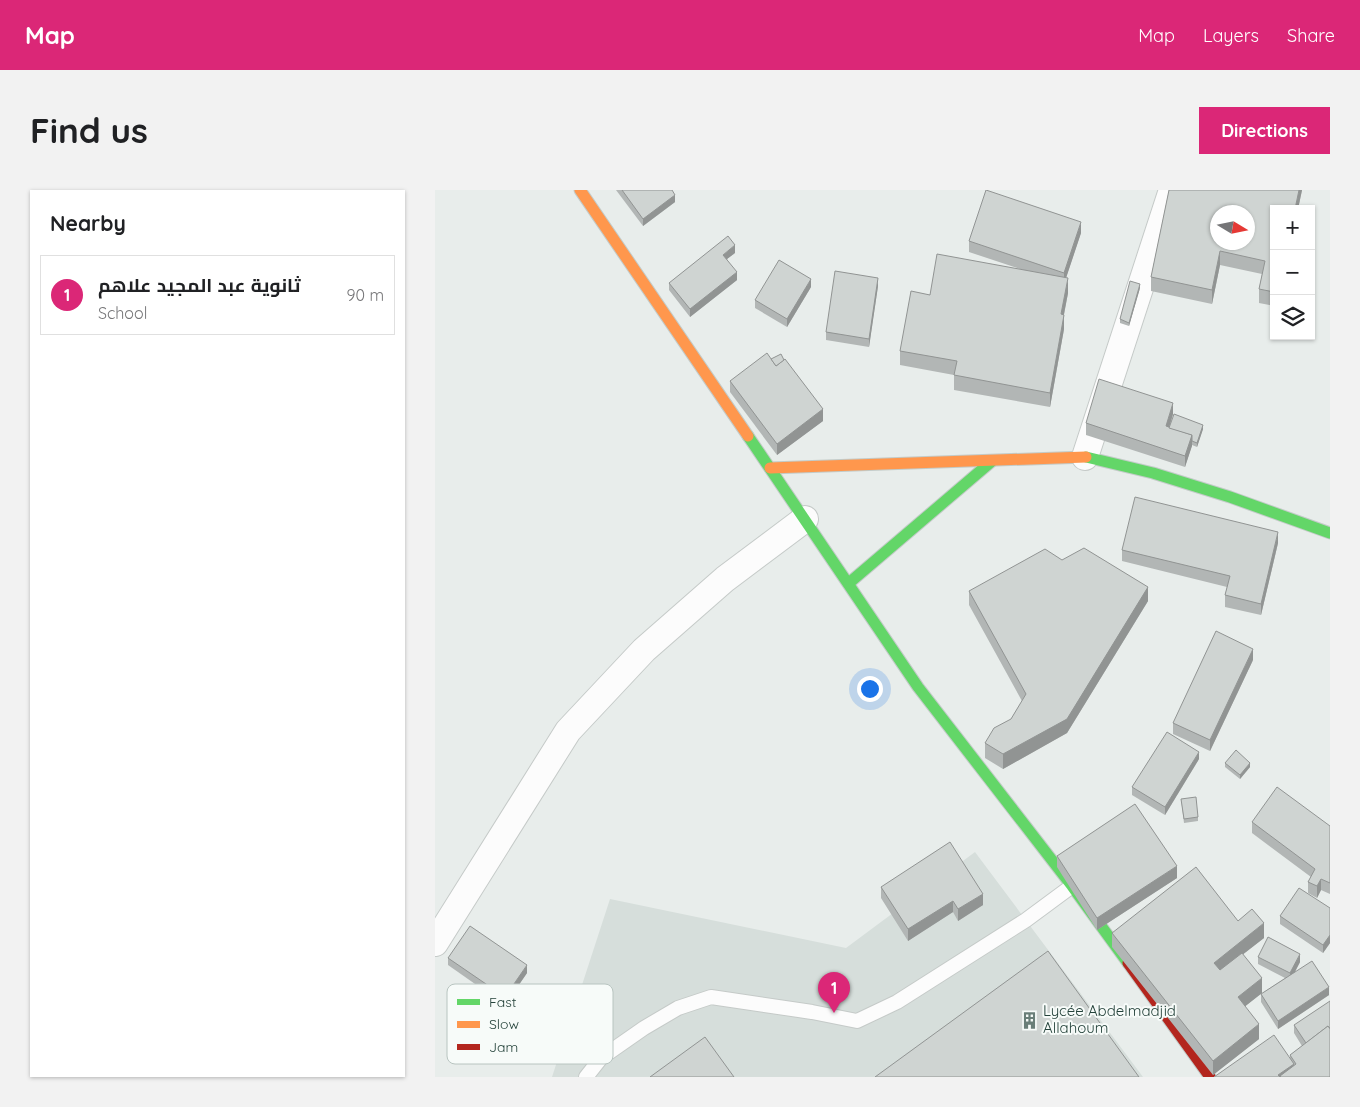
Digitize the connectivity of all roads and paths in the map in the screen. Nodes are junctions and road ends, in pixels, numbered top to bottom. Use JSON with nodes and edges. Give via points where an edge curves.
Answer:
{"nodes":[{"id":1,"x":580,"y":190,"type":"edge"},
{"id":2,"x":1171,"y":190,"type":"edge"},
{"id":3,"x":1085,"y":457,"type":"junction"},
{"id":4,"x":992,"y":461,"type":"junction"},
{"id":5,"x":771,"y":468,"type":"junction"},
{"id":6,"x":805,"y":519,"type":"junction"},
{"id":7,"x":1329,"y":534,"type":"edge"},
{"id":8,"x":849,"y":583,"type":"junction"},
{"id":9,"x":1072,"y":886,"type":"junction"},
{"id":10,"x":435,"y":943,"type":"edge"},
{"id":11,"x":613,"y":1050,"type":"edge"},
{"id":12,"x":596,"y":1064,"type":"edge"},
{"id":13,"x":586,"y":1077,"type":"edge"},
{"id":14,"x":1210,"y":1077,"type":"edge"}],
"edges":[{"from":1,"to":5,"type":"main road"},
{"from":2,"to":3,"type":"street"},
{"from":3,"to":4,"type":"main road"},
{"from":3,"to":7,"type":"main road","via":[[1153,473],[1230,497]]},
{"from":4,"to":5,"type":"main road"},
{"from":4,"to":8,"type":"main road"},
{"from":5,"to":6,"type":"main road"},
{"from":6,"to":8,"type":"main road"},
{"from":6,"to":10,"type":"street","via":[[725,580],[644,650],[568,731]]},
{"from":8,"to":9,"type":"main road","via":[[918,687]]},
{"from":9,"to":11,"type":"lane","via":[[1026,920],[897,1002],[857,1021],[711,997],[678,1008]]},
{"from":9,"to":14,"type":"main road"},
{"from":12,"to":13,"type":"lane"}]}
